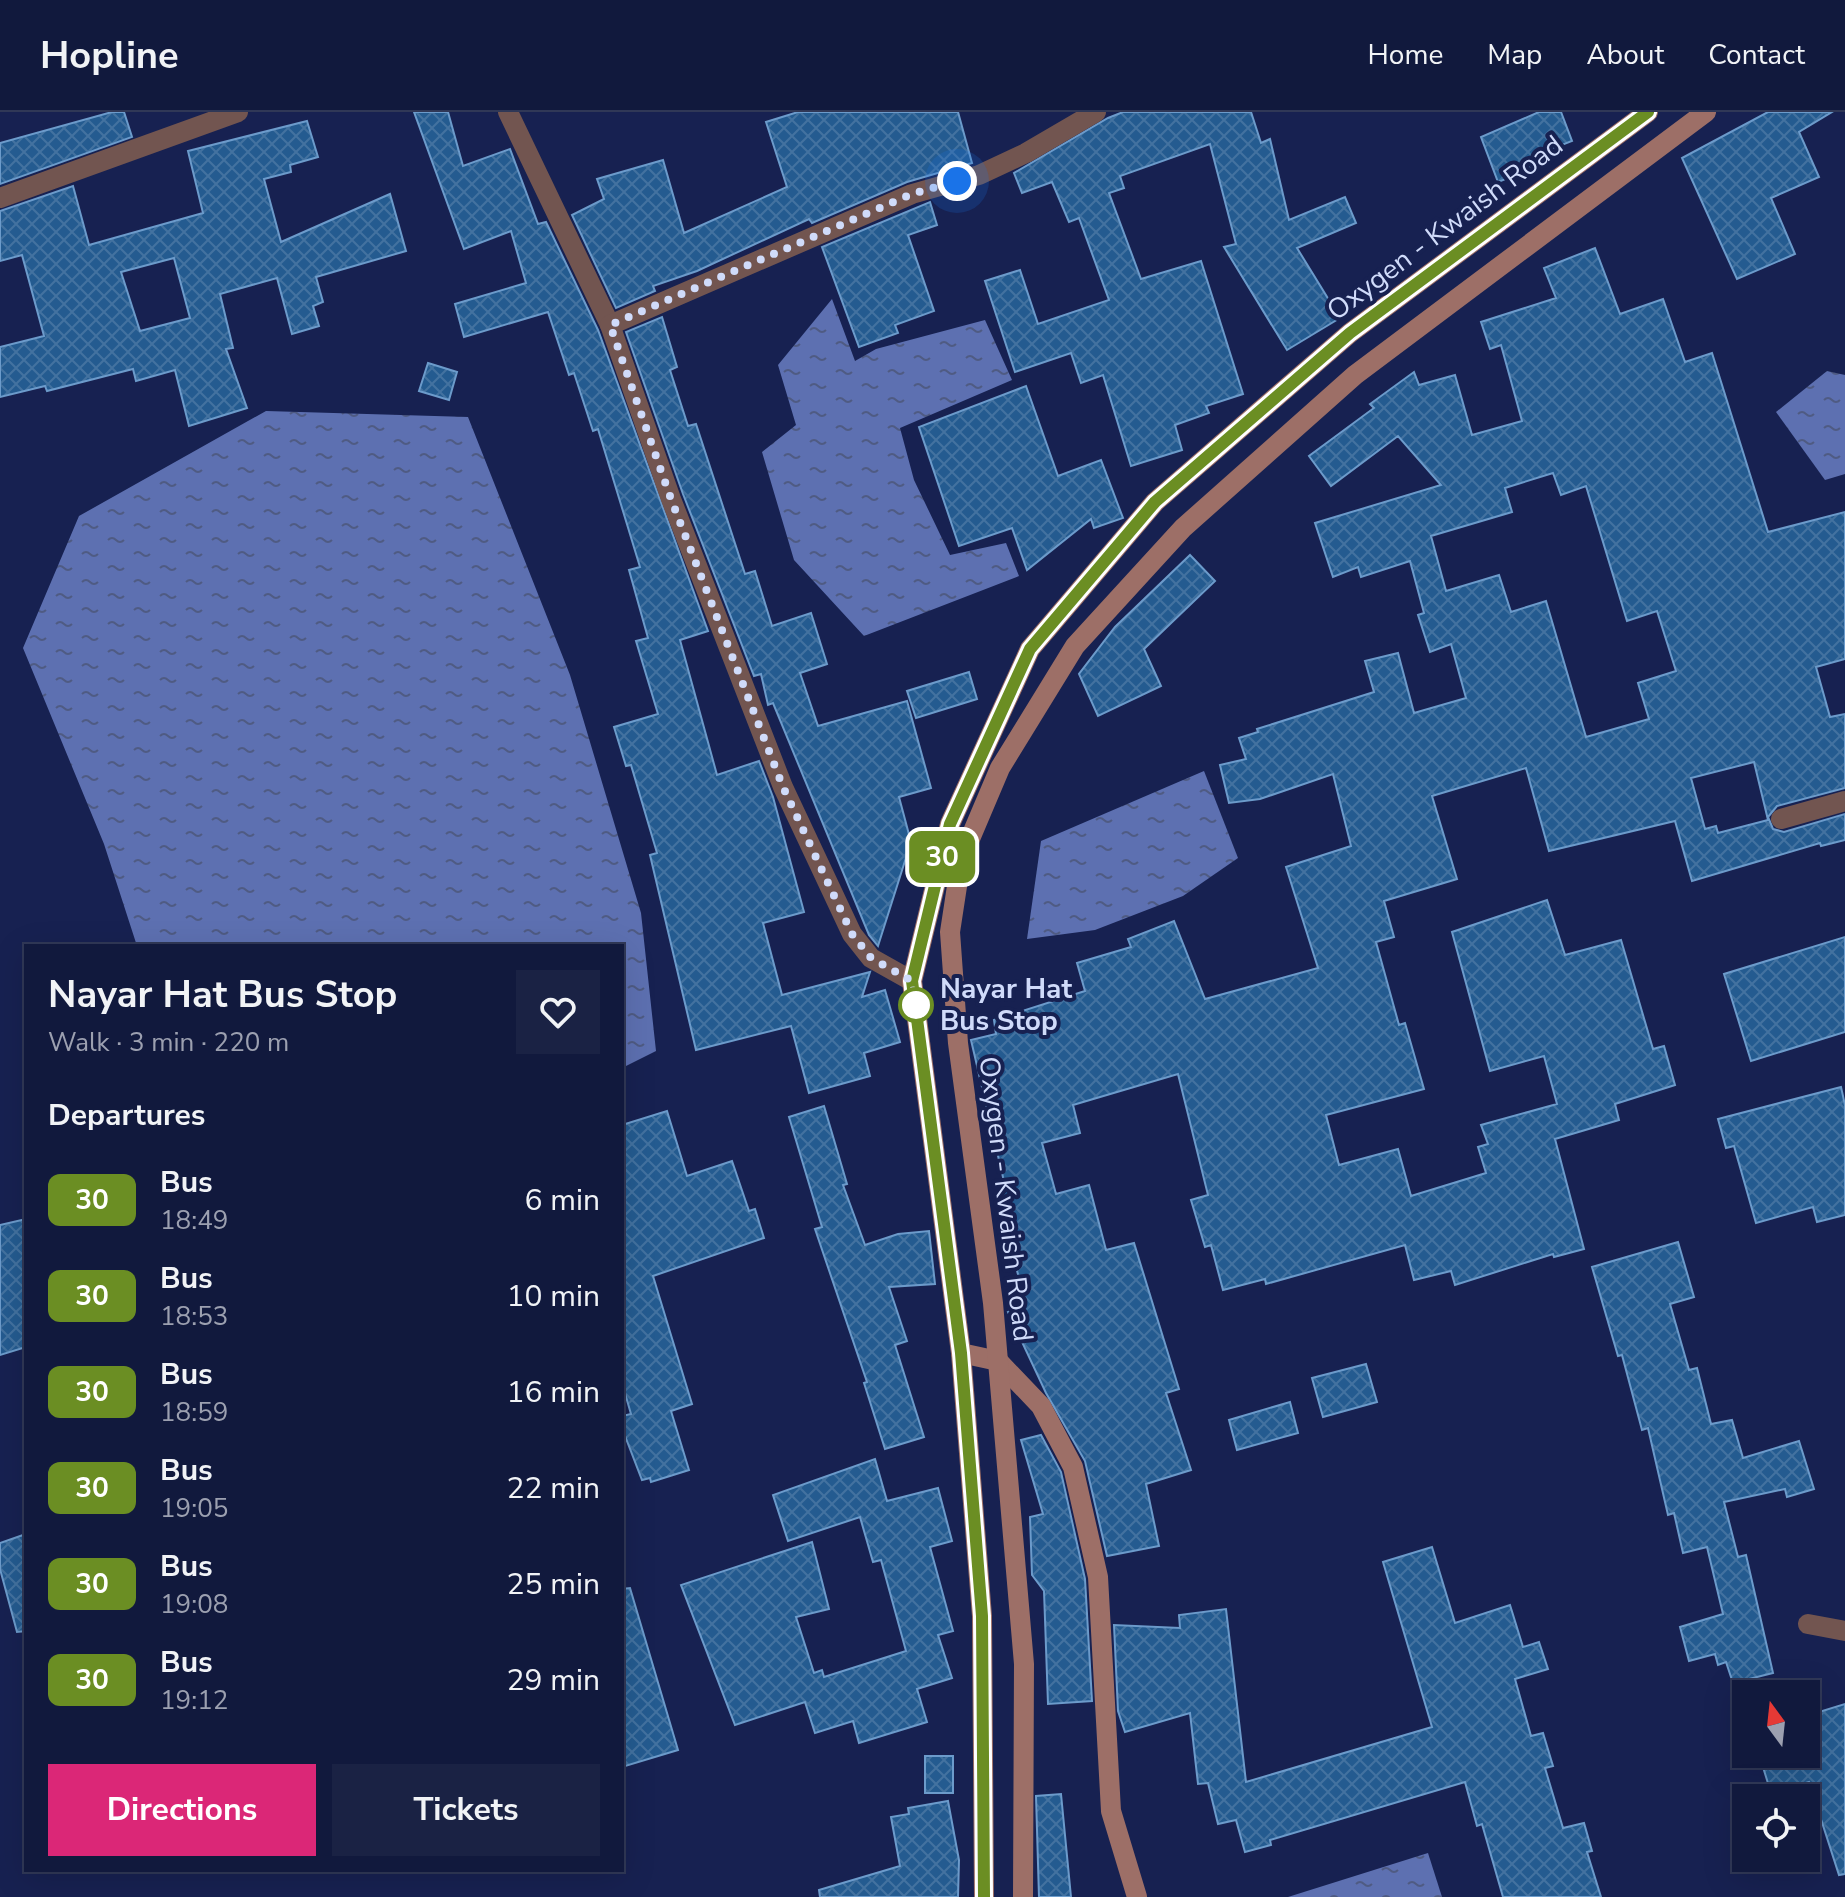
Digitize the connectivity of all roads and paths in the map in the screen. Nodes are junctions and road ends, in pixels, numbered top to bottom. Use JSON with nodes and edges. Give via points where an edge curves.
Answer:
{"nodes":[{"id":1,"x":238,"y":112,"type":"edge"},
{"id":2,"x":508,"y":112,"type":"edge"},
{"id":3,"x":1096,"y":112,"type":"edge"},
{"id":4,"x":1648,"y":112,"type":"edge"},
{"id":5,"x":1706,"y":112,"type":"edge"},
{"id":6,"x":0,"y":198,"type":"edge"},
{"id":7,"x":610,"y":325,"type":"junction"},
{"id":8,"x":1845,"y":801,"type":"edge"},
{"id":9,"x":1781,"y":819,"type":"dead end"},
{"id":10,"x":912,"y":981,"type":"junction"},
{"id":11,"x":961,"y":1353,"type":"junction"},
{"id":12,"x":998,"y":1361,"type":"junction"},
{"id":13,"x":1808,"y":1624,"type":"dead end"},
{"id":14,"x":1845,"y":1631,"type":"edge"},
{"id":15,"x":984,"y":1897,"type":"edge"},
{"id":16,"x":1023,"y":1897,"type":"edge"},
{"id":17,"x":1137,"y":1897,"type":"edge"}],
"edges":[{"from":1,"to":6,"type":"street"},
{"from":2,"to":7,"type":"street"},
{"from":3,"to":7,"type":"street","via":[[979,175],[912,194]]},
{"from":4,"to":10,"type":"main road","name":"Oxygen - Kwaish Road","via":[[1350,333],[1155,502],[1030,649],[950,824]]},
{"from":5,"to":12,"type":"main road","name":"Oxygen - Kwaish Road","via":[[1355,375],[1183,528],[1075,646],[1000,768],[961,860],[950,932],[958,1043]]},
{"from":7,"to":10,"type":"street","via":[[783,787],[852,934],[871,958]]},
{"from":8,"to":9,"type":"street"},
{"from":10,"to":11,"type":"main road","name":"Oxygen - Kwaish Road"},
{"from":11,"to":12,"type":"main road"},
{"from":11,"to":15,"type":"main road","name":"Oxygen - Kwaish Road","via":[[982,1616]]},
{"from":12,"to":16,"type":"main road","name":"Oxygen - Kwaish Road","via":[[1024,1664]]},
{"from":12,"to":17,"type":"main road","via":[[1041,1406],[1073,1467],[1098,1577],[1111,1811]]},
{"from":13,"to":14,"type":"street"}]}
